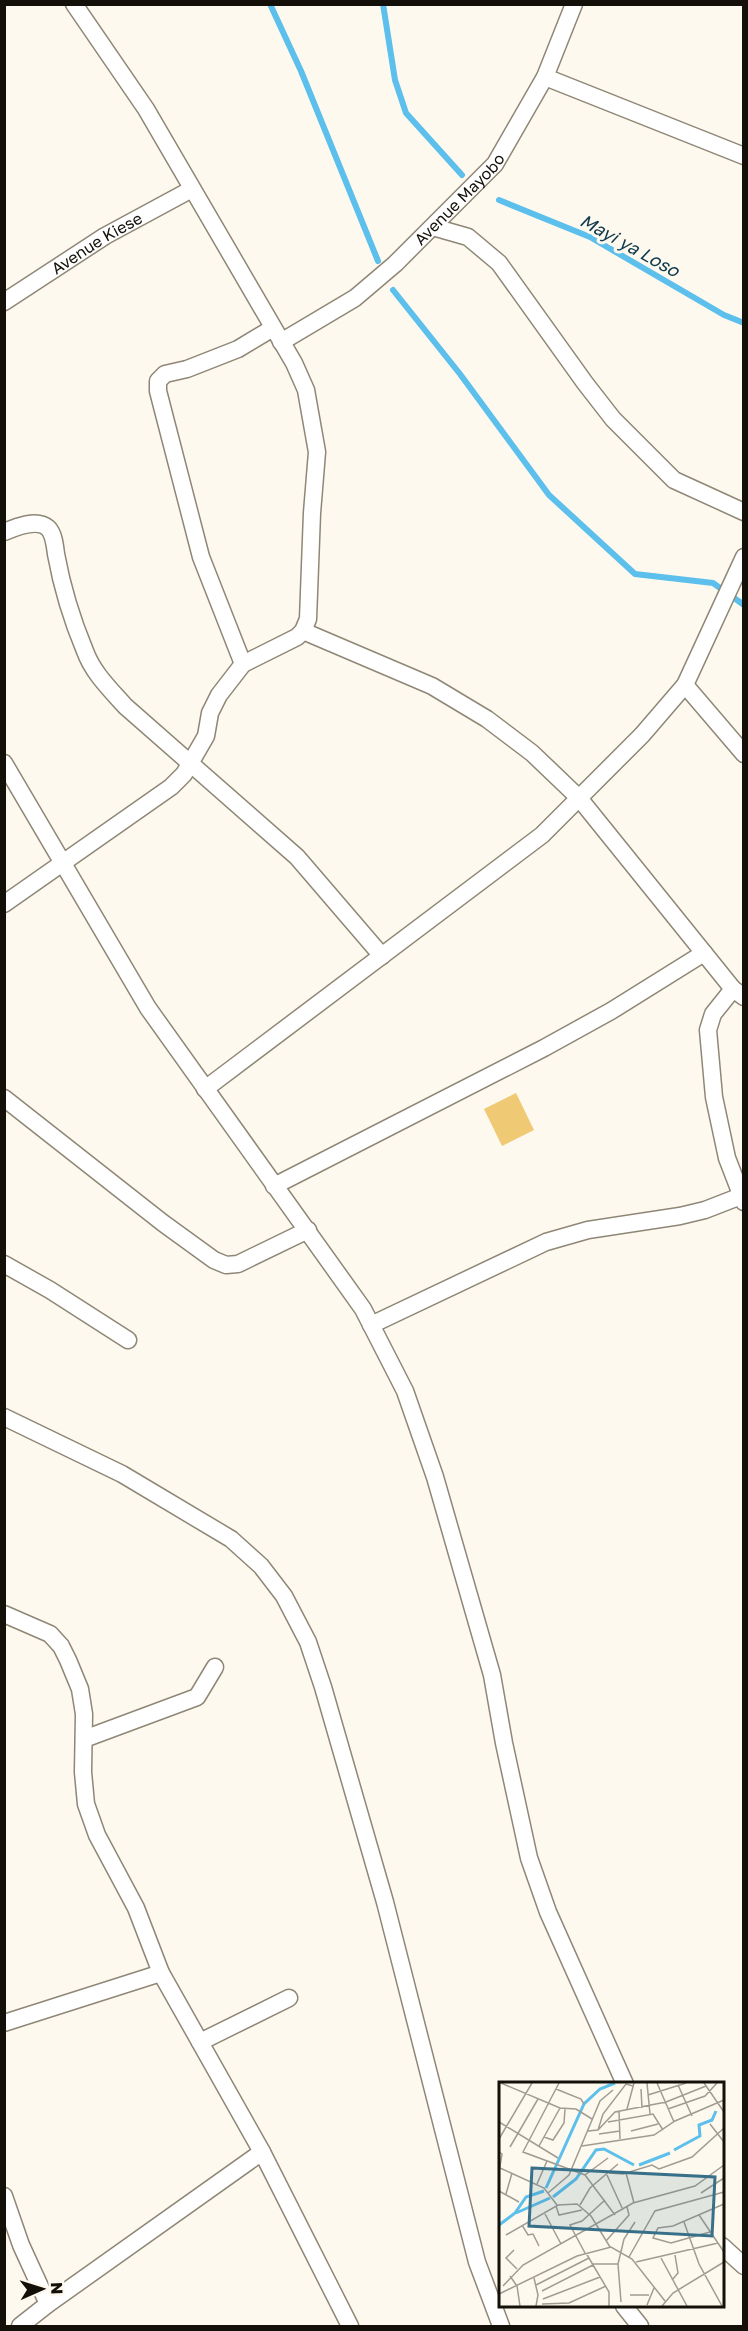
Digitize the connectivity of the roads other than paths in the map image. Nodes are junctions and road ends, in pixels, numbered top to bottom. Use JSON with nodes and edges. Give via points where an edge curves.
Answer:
{"nodes":[{"id":1,"x":74,"y":4,"type":"edge"},
{"id":2,"x":574,"y":4,"type":"edge"},
{"id":3,"x":545,"y":77,"type":"junction"},
{"id":4,"x":744,"y":156,"type":"edge"},
{"id":5,"x":192,"y":189,"type":"junction"},
{"id":6,"x":433,"y":227,"type":"junction"},
{"id":7,"x":4,"y":302,"type":"edge"},
{"id":8,"x":277,"y":335,"type":"junction"},
{"id":9,"x":744,"y":513,"type":"edge"},
{"id":10,"x":4,"y":532,"type":"edge"},
{"id":11,"x":744,"y":557,"type":"edge"},
{"id":12,"x":303,"y":631,"type":"junction"},
{"id":13,"x":243,"y":664,"type":"junction"},
{"id":14,"x":686,"y":685,"type":"junction"},
{"id":15,"x":744,"y":754,"type":"edge"},
{"id":16,"x":191,"y":762,"type":"junction"},
{"id":17,"x":4,"y":763,"type":"edge"},
{"id":18,"x":579,"y":798,"type":"junction"},
{"id":19,"x":62,"y":863,"type":"junction"},
{"id":20,"x":4,"y":904,"type":"edge"},
{"id":21,"x":704,"y":953,"type":"junction"},
{"id":22,"x":382,"y":956,"type":"junction"},
{"id":23,"x":738,"y":993,"type":"edge"},
{"id":24,"x":205,"y":1089,"type":"junction"},
{"id":25,"x":4,"y":1098,"type":"edge"},
{"id":26,"x":274,"y":1186,"type":"junction"},
{"id":27,"x":742,"y":1199,"type":"edge"},
{"id":28,"x":308,"y":1230,"type":"junction"},
{"id":29,"x":4,"y":1264,"type":"edge"},
{"id":30,"x":371,"y":1326,"type":"junction"},
{"id":31,"x":128,"y":1340,"type":"dead end"},
{"id":32,"x":4,"y":1417,"type":"edge"},
{"id":33,"x":4,"y":1614,"type":"edge"},
{"id":34,"x":215,"y":1667,"type":"dead end"},
{"id":35,"x":84,"y":1739,"type":"junction"},
{"id":36,"x":161,"y":1973,"type":"junction"},
{"id":37,"x":289,"y":1998,"type":"dead end"},
{"id":38,"x":4,"y":2024,"type":"edge"},
{"id":39,"x":200,"y":2042,"type":"junction"},
{"id":40,"x":625,"y":2082,"type":"edge"},
{"id":41,"x":262,"y":2152,"type":"junction"},
{"id":42,"x":4,"y":2196,"type":"edge"},
{"id":43,"x":724,"y":2247,"type":"edge"},
{"id":44,"x":744,"y":2266,"type":"edge"},
{"id":45,"x":48,"y":2304,"type":"junction"},
{"id":46,"x":625,"y":2307,"type":"edge"},
{"id":47,"x":20,"y":2326,"type":"edge"},
{"id":48,"x":350,"y":2326,"type":"edge"},
{"id":49,"x":501,"y":2326,"type":"edge"},
{"id":50,"x":640,"y":2326,"type":"edge"}],
"edges":[{"from":1,"to":5,"type":"street","via":[[146,109]]},
{"from":2,"to":3,"type":"street","name":"Avenue Mayobo"},
{"from":3,"to":4,"type":"street"},
{"from":3,"to":6,"type":"street","name":"Avenue Mayobo","via":[[495,164]]},
{"from":5,"to":7,"type":"street","name":"Avenue Kiese","via":[[105,236]]},
{"from":5,"to":8,"type":"street"},
{"from":6,"to":8,"type":"street","name":"Avenue Mayobo","via":[[355,298]]},
{"from":6,"to":9,"type":"street","via":[[468,237],[499,263],[613,419],[674,480]]},
{"from":8,"to":12,"type":"street","via":[[306,390],[316,452],[310,599]]},
{"from":8,"to":13,"type":"street","name":"Avenue Mayobo","via":[[165,374],[158,381],[201,557]]},
{"from":10,"to":16,"type":"street","via":[[31,524],[49,529],[74,622],[92,666],[125,706]]},
{"from":11,"to":14,"type":"street"},
{"from":12,"to":13,"type":"street"},
{"from":12,"to":18,"type":"street","via":[[432,686],[488,719],[532,753]]},
{"from":13,"to":16,"type":"street","via":[[219,695],[210,713],[206,736]]},
{"from":14,"to":15,"type":"street"},
{"from":14,"to":18,"type":"street"},
{"from":16,"to":19,"type":"street","via":[[171,787]]},
{"from":16,"to":22,"type":"street","via":[[297,857]]},
{"from":17,"to":19,"type":"street"},
{"from":18,"to":21,"type":"street"},
{"from":18,"to":22,"type":"street","via":[[542,835]]},
{"from":19,"to":20,"type":"street"},
{"from":19,"to":24,"type":"street","via":[[148,1008]]},
{"from":21,"to":23,"type":"street"},
{"from":21,"to":26,"type":"street","via":[[544,1048]]},
{"from":22,"to":24,"type":"street"},
{"from":23,"to":27,"type":"street","via":[[713,1014],[708,1030],[714,1098],[727,1158]]},
{"from":24,"to":26,"type":"street"},
{"from":25,"to":28,"type":"street","via":[[163,1223],[226,1265],[238,1264]]},
{"from":26,"to":28,"type":"street"},
{"from":27,"to":30,"type":"street","via":[[680,1216],[588,1230],[546,1242]]},
{"from":28,"to":30,"type":"street"},
{"from":29,"to":31,"type":"street"},
{"from":30,"to":40,"type":"street","via":[[405,1391],[435,1477],[492,1675],[537,1884]]},
{"from":32,"to":49,"type":"street","via":[[122,1474],[231,1539],[261,1566],[284,1596],[308,1642],[323,1687],[385,1902],[477,2262]]},
{"from":33,"to":35,"type":"street","via":[[50,1634],[61,1646],[80,1689]]},
{"from":34,"to":35,"type":"street","via":[[197,1697]]},
{"from":35,"to":36,"type":"street","via":[[86,1804],[97,1835],[136,1908]]},
{"from":36,"to":38,"type":"street"},
{"from":36,"to":39,"type":"street"},
{"from":37,"to":39,"type":"street"},
{"from":39,"to":41,"type":"street"},
{"from":41,"to":45,"type":"street"},
{"from":41,"to":48,"type":"street"},
{"from":42,"to":45,"type":"street"},
{"from":43,"to":44,"type":"street"},
{"from":45,"to":47,"type":"street"},
{"from":46,"to":50,"type":"street"}]}
